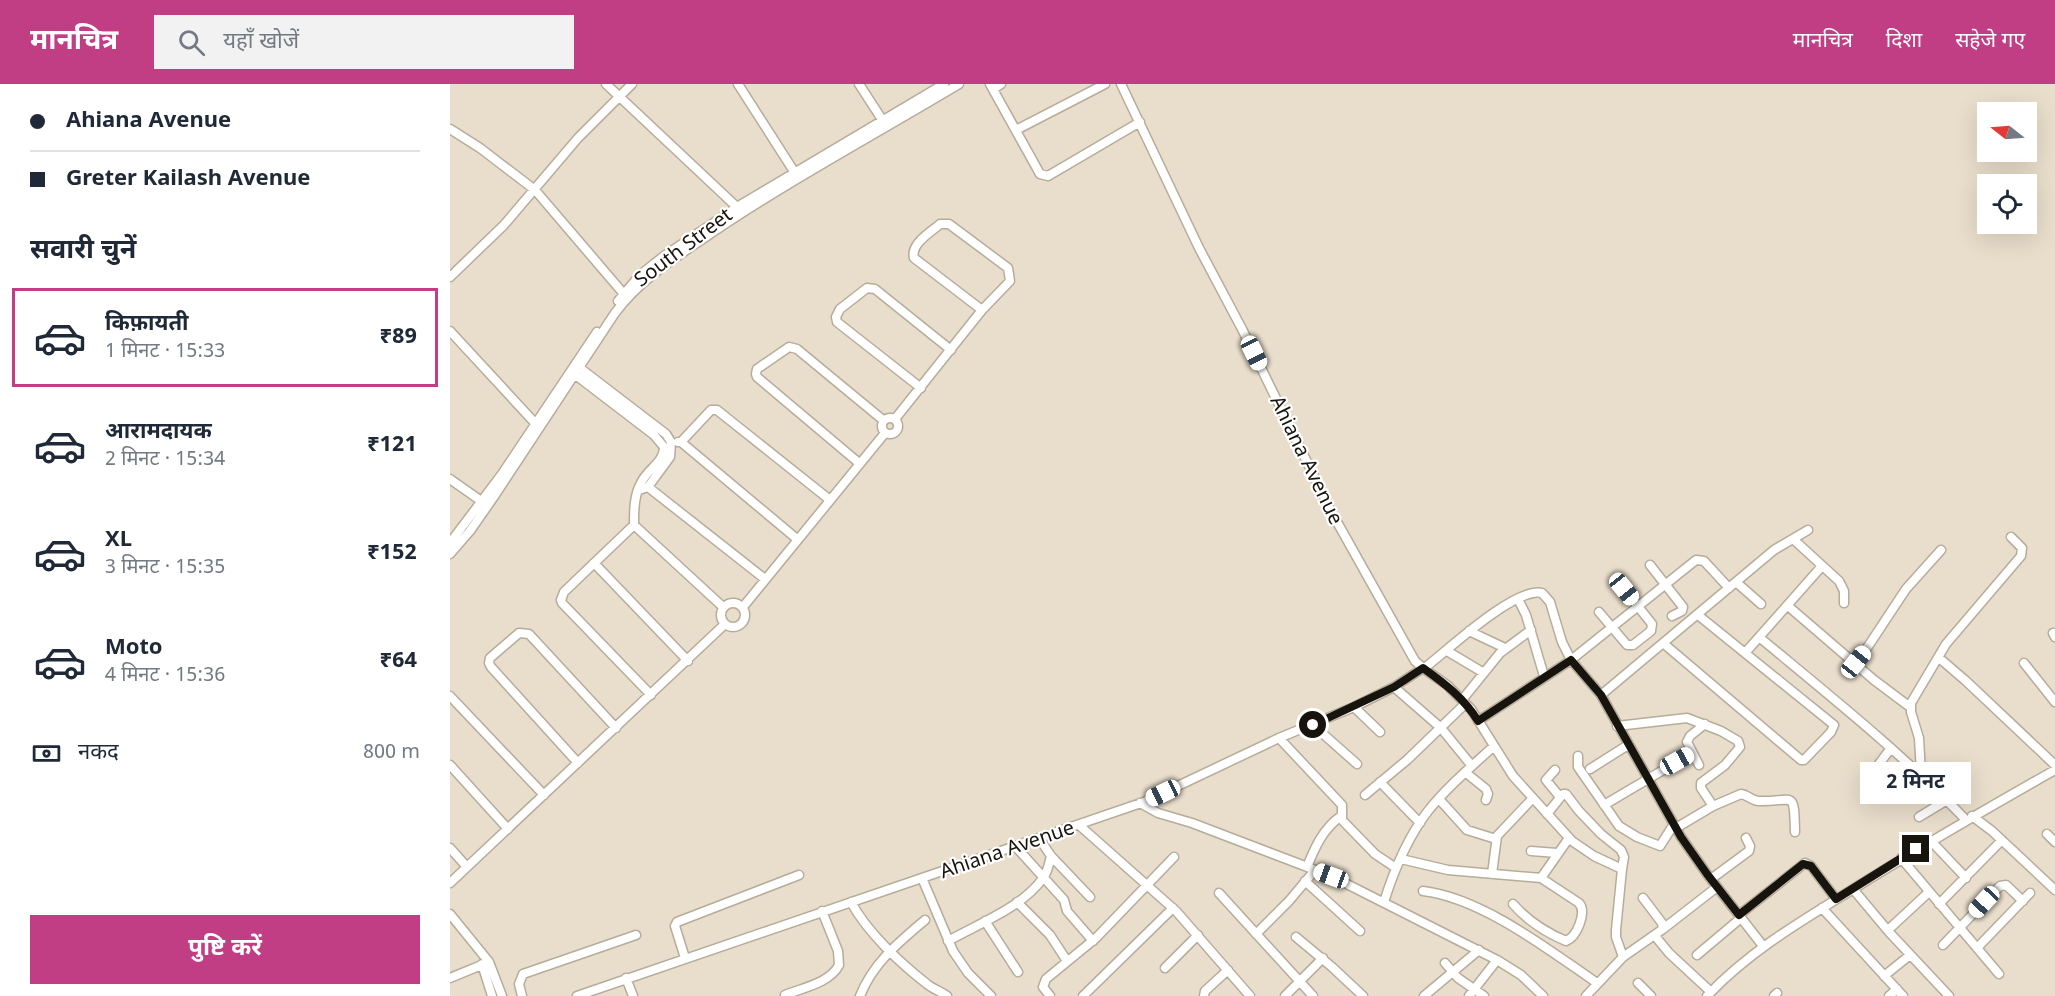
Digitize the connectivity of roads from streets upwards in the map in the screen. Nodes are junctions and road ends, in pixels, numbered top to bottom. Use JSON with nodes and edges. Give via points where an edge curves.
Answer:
{"nodes":[{"id":1,"x":606,"y":84,"type":"edge"},
{"id":2,"x":632,"y":84,"type":"edge"},
{"id":3,"x":738,"y":84,"type":"edge"},
{"id":4,"x":859,"y":84,"type":"edge"},
{"id":5,"x":944,"y":84,"type":"edge"},
{"id":6,"x":959,"y":84,"type":"edge"},
{"id":7,"x":1106,"y":84,"type":"edge"},
{"id":8,"x":1121,"y":84,"type":"edge"},
{"id":9,"x":995,"y":86,"type":"edge"},
{"id":10,"x":618,"y":96,"type":"junction"},
{"id":11,"x":884,"y":121,"type":"junction"},
{"id":12,"x":1140,"y":122,"type":"junction"},
{"id":13,"x":450,"y":129,"type":"edge"},
{"id":14,"x":1016,"y":130,"type":"junction"},
{"id":15,"x":795,"y":173,"type":"junction"},
{"id":16,"x":535,"y":190,"type":"junction"},
{"id":17,"x":740,"y":209,"type":"junction"},
{"id":18,"x":450,"y":277,"type":"edge"},
{"id":19,"x":623,"y":293,"type":"junction"},
{"id":20,"x":982,"y":310,"type":"junction"},
{"id":21,"x":450,"y":331,"type":"edge"},
{"id":22,"x":951,"y":350,"type":"junction"},
{"id":23,"x":575,"y":369,"type":"junction"},
{"id":24,"x":921,"y":388,"type":"junction"},
{"id":25,"x":618,"y":402,"type":"junction"},
{"id":26,"x":884,"y":420,"type":"junction"},
{"id":27,"x":895,"y":420,"type":"junction"},
{"id":28,"x":535,"y":423,"type":"junction"},
{"id":29,"x":885,"y":433,"type":"junction"},
{"id":30,"x":676,"y":442,"type":"junction"},
{"id":31,"x":860,"y":463,"type":"junction"},
{"id":32,"x":450,"y":479,"type":"edge"},
{"id":33,"x":648,"y":487,"type":"junction"},
{"id":34,"x":639,"y":490,"type":"junction"},
{"id":35,"x":830,"y":500,"type":"junction"},
{"id":36,"x":485,"y":504,"type":"junction"},
{"id":37,"x":634,"y":525,"type":"junction"},
{"id":38,"x":1808,"y":530,"type":"dead end"},
{"id":39,"x":2011,"y":537,"type":"dead end"},
{"id":40,"x":797,"y":539,"type":"junction"},
{"id":41,"x":1793,"y":539,"type":"junction"},
{"id":42,"x":450,"y":543,"type":"edge"},
{"id":43,"x":1941,"y":550,"type":"dead end"},
{"id":44,"x":450,"y":554,"type":"edge"},
{"id":45,"x":594,"y":563,"type":"junction"},
{"id":46,"x":1650,"y":565,"type":"dead end"},
{"id":47,"x":1822,"y":566,"type":"junction"},
{"id":48,"x":765,"y":579,"type":"junction"},
{"id":49,"x":1733,"y":585,"type":"junction"},
{"id":50,"x":1666,"y":586,"type":"junction"},
{"id":51,"x":1624,"y":589,"type":"dead end"},
{"id":52,"x":1518,"y":599,"type":"junction"},
{"id":53,"x":1844,"y":603,"type":"dead end"},
{"id":54,"x":1761,"y":604,"type":"dead end"},
{"id":55,"x":1788,"y":606,"type":"junction"},
{"id":56,"x":723,"y":607,"type":"junction"},
{"id":57,"x":743,"y":607,"type":"junction"},
{"id":58,"x":1639,"y":607,"type":"junction"},
{"id":59,"x":1599,"y":612,"type":"dead end"},
{"id":60,"x":1698,"y":615,"type":"junction"},
{"id":61,"x":1672,"y":616,"type":"dead end"},
{"id":62,"x":725,"y":624,"type":"junction"},
{"id":63,"x":1613,"y":628,"type":"junction"},
{"id":64,"x":1531,"y":630,"type":"junction"},
{"id":65,"x":1470,"y":631,"type":"junction"},
{"id":66,"x":1759,"y":637,"type":"junction"},
{"id":67,"x":1663,"y":643,"type":"junction"},
{"id":68,"x":1505,"y":648,"type":"junction"},
{"id":69,"x":1447,"y":651,"type":"junction"},
{"id":70,"x":1745,"y":653,"type":"junction"},
{"id":71,"x":1938,"y":657,"type":"junction"},
{"id":72,"x":1571,"y":660,"type":"junction"},
{"id":73,"x":688,"y":661,"type":"junction"},
{"id":74,"x":1856,"y":662,"type":"junction"},
{"id":75,"x":2024,"y":663,"type":"dead end"},
{"id":76,"x":1423,"y":668,"type":"junction"},
{"id":77,"x":1484,"y":673,"type":"junction"},
{"id":78,"x":1544,"y":676,"type":"junction"},
{"id":79,"x":1394,"y":687,"type":"junction"},
{"id":80,"x":651,"y":695,"type":"junction"},
{"id":81,"x":1601,"y":695,"type":"junction"},
{"id":82,"x":450,"y":696,"type":"edge"},
{"id":83,"x":1464,"y":702,"type":"junction"},
{"id":84,"x":2055,"y":702,"type":"edge"},
{"id":85,"x":1354,"y":707,"type":"junction"},
{"id":86,"x":1910,"y":707,"type":"junction"},
{"id":87,"x":1478,"y":721,"type":"junction"},
{"id":88,"x":1705,"y":724,"type":"junction"},
{"id":89,"x":1313,"y":725,"type":"junction"},
{"id":90,"x":1617,"y":726,"type":"junction"},
{"id":91,"x":616,"y":728,"type":"junction"},
{"id":92,"x":1440,"y":728,"type":"junction"},
{"id":93,"x":1380,"y":732,"type":"dead end"},
{"id":94,"x":1279,"y":738,"type":"junction"},
{"id":95,"x":1628,"y":745,"type":"junction"},
{"id":96,"x":1494,"y":746,"type":"junction"},
{"id":97,"x":1891,"y":748,"type":"junction"},
{"id":98,"x":1692,"y":753,"type":"junction"},
{"id":99,"x":1578,"y":756,"type":"dead end"},
{"id":100,"x":578,"y":763,"type":"junction"},
{"id":101,"x":1357,"y":764,"type":"dead end"},
{"id":102,"x":450,"y":765,"type":"edge"},
{"id":103,"x":1699,"y":765,"type":"dead end"},
{"id":104,"x":2055,"y":765,"type":"edge"},
{"id":105,"x":1469,"y":769,"type":"junction"},
{"id":106,"x":1590,"y":769,"type":"dead end"},
{"id":107,"x":1555,"y":770,"type":"dead end"},
{"id":108,"x":2055,"y":770,"type":"edge"},
{"id":109,"x":1921,"y":774,"type":"junction"},
{"id":110,"x":1870,"y":776,"type":"dead end"},
{"id":111,"x":1647,"y":777,"type":"junction"},
{"id":112,"x":1380,"y":782,"type":"junction"},
{"id":113,"x":544,"y":795,"type":"junction"},
{"id":114,"x":1365,"y":795,"type":"dead end"},
{"id":115,"x":1560,"y":797,"type":"junction"},
{"id":116,"x":1533,"y":798,"type":"junction"},
{"id":117,"x":1439,"y":799,"type":"junction"},
{"id":118,"x":1486,"y":800,"type":"dead end"},
{"id":119,"x":1947,"y":800,"type":"junction"},
{"id":120,"x":1140,"y":803,"type":"junction"},
{"id":121,"x":1604,"y":805,"type":"junction"},
{"id":122,"x":1713,"y":806,"type":"junction"},
{"id":123,"x":1547,"y":814,"type":"junction"},
{"id":124,"x":1341,"y":816,"type":"junction"},
{"id":125,"x":1919,"y":817,"type":"dead end"},
{"id":126,"x":1969,"y":818,"type":"junction"},
{"id":127,"x":1420,"y":823,"type":"junction"},
{"id":128,"x":1079,"y":825,"type":"junction"},
{"id":129,"x":1675,"y":826,"type":"junction"},
{"id":130,"x":508,"y":829,"type":"junction"},
{"id":131,"x":1795,"y":832,"type":"dead end"},
{"id":132,"x":2047,"y":834,"type":"dead end"},
{"id":133,"x":1040,"y":838,"type":"junction"},
{"id":134,"x":1569,"y":838,"type":"junction"},
{"id":135,"x":1746,"y":838,"type":"dead end"},
{"id":136,"x":1497,"y":839,"type":"junction"},
{"id":137,"x":2002,"y":840,"type":"junction"},
{"id":138,"x":1931,"y":841,"type":"junction"},
{"id":139,"x":2055,"y":841,"type":"edge"},
{"id":140,"x":1015,"y":846,"type":"junction"},
{"id":141,"x":450,"y":848,"type":"edge"},
{"id":142,"x":1530,"y":851,"type":"dead end"},
{"id":143,"x":1557,"y":853,"type":"junction"},
{"id":144,"x":1051,"y":856,"type":"junction"},
{"id":145,"x":1174,"y":857,"type":"dead end"},
{"id":146,"x":1901,"y":858,"type":"junction"},
{"id":147,"x":1401,"y":859,"type":"junction"},
{"id":148,"x":467,"y":867,"type":"junction"},
{"id":149,"x":1311,"y":868,"type":"junction"},
{"id":150,"x":1396,"y":868,"type":"junction"},
{"id":151,"x":1622,"y":869,"type":"junction"},
{"id":152,"x":1492,"y":874,"type":"junction"},
{"id":153,"x":799,"y":875,"type":"dead end"},
{"id":154,"x":922,"y":878,"type":"junction"},
{"id":155,"x":1541,"y":878,"type":"junction"},
{"id":156,"x":1966,"y":878,"type":"junction"},
{"id":157,"x":1043,"y":879,"type":"junction"},
{"id":158,"x":1711,"y":879,"type":"junction"},
{"id":159,"x":1305,"y":881,"type":"junction"},
{"id":160,"x":450,"y":883,"type":"edge"},
{"id":161,"x":1148,"y":885,"type":"junction"},
{"id":162,"x":1717,"y":887,"type":"junction"},
{"id":163,"x":1853,"y":889,"type":"junction"},
{"id":164,"x":2055,"y":890,"type":"edge"},
{"id":165,"x":1423,"y":891,"type":"dead end"},
{"id":166,"x":1929,"y":892,"type":"junction"},
{"id":167,"x":1219,"y":893,"type":"dead end"},
{"id":168,"x":2030,"y":893,"type":"dead end"},
{"id":169,"x":1090,"y":897,"type":"dead end"},
{"id":170,"x":1643,"y":898,"type":"dead end"},
{"id":171,"x":1836,"y":899,"type":"junction"},
{"id":172,"x":2023,"y":901,"type":"junction"},
{"id":173,"x":851,"y":902,"type":"junction"},
{"id":174,"x":1017,"y":902,"type":"junction"},
{"id":175,"x":1384,"y":902,"type":"junction"},
{"id":176,"x":1513,"y":904,"type":"dead end"},
{"id":177,"x":1939,"y":904,"type":"junction"},
{"id":178,"x":1173,"y":908,"type":"junction"},
{"id":179,"x":1822,"y":908,"type":"junction"},
{"id":180,"x":822,"y":911,"type":"junction"},
{"id":181,"x":450,"y":914,"type":"edge"},
{"id":182,"x":1740,"y":917,"type":"junction"},
{"id":183,"x":925,"y":920,"type":"dead end"},
{"id":184,"x":985,"y":921,"type":"junction"},
{"id":185,"x":1663,"y":929,"type":"junction"},
{"id":186,"x":1959,"y":929,"type":"junction"},
{"id":187,"x":1888,"y":930,"type":"junction"},
{"id":188,"x":1360,"y":931,"type":"dead end"},
{"id":189,"x":636,"y":934,"type":"dead end"},
{"id":190,"x":1256,"y":934,"type":"junction"},
{"id":191,"x":1198,"y":935,"type":"junction"},
{"id":192,"x":1655,"y":936,"type":"junction"},
{"id":193,"x":1296,"y":937,"type":"dead end"},
{"id":194,"x":948,"y":941,"type":"junction"},
{"id":195,"x":1093,"y":941,"type":"junction"},
{"id":196,"x":1566,"y":941,"type":"junction"},
{"id":197,"x":1943,"y":945,"type":"dead end"},
{"id":198,"x":1762,"y":946,"type":"junction"},
{"id":199,"x":1977,"y":948,"type":"junction"},
{"id":200,"x":890,"y":950,"type":"junction"},
{"id":201,"x":1479,"y":950,"type":"junction"},
{"id":202,"x":1697,"y":955,"type":"dead end"},
{"id":203,"x":1910,"y":955,"type":"junction"},
{"id":204,"x":1557,"y":956,"type":"junction"},
{"id":205,"x":685,"y":957,"type":"junction"},
{"id":206,"x":1623,"y":957,"type":"junction"},
{"id":207,"x":1323,"y":958,"type":"junction"},
{"id":208,"x":1497,"y":960,"type":"junction"},
{"id":209,"x":1067,"y":961,"type":"junction"},
{"id":210,"x":485,"y":963,"type":"junction"},
{"id":211,"x":1445,"y":963,"type":"dead end"},
{"id":212,"x":1165,"y":968,"type":"dead end"},
{"id":213,"x":1228,"y":970,"type":"junction"},
{"id":214,"x":1018,"y":972,"type":"dead end"},
{"id":215,"x":1452,"y":972,"type":"junction"},
{"id":216,"x":1999,"y":974,"type":"dead end"},
{"id":217,"x":1884,"y":976,"type":"junction"},
{"id":218,"x":450,"y":978,"type":"edge"},
{"id":219,"x":626,"y":978,"type":"junction"},
{"id":220,"x":1300,"y":982,"type":"junction"},
{"id":221,"x":1597,"y":983,"type":"junction"},
{"id":222,"x":1638,"y":983,"type":"dead end"},
{"id":223,"x":1472,"y":993,"type":"edge"},
{"id":224,"x":1900,"y":993,"type":"edge"},
{"id":225,"x":941,"y":994,"type":"edge"},
{"id":226,"x":1709,"y":994,"type":"edge"},
{"id":227,"x":1361,"y":995,"type":"edge"},
{"id":228,"x":492,"y":996,"type":"edge"},
{"id":229,"x":502,"y":996,"type":"edge"},
{"id":230,"x":522,"y":996,"type":"edge"},
{"id":231,"x":577,"y":996,"type":"edge"},
{"id":232,"x":633,"y":996,"type":"edge"},
{"id":233,"x":784,"y":996,"type":"edge"},
{"id":234,"x":860,"y":996,"type":"edge"},
{"id":235,"x":991,"y":996,"type":"edge"},
{"id":236,"x":1050,"y":996,"type":"edge"},
{"id":237,"x":1083,"y":996,"type":"edge"},
{"id":238,"x":1204,"y":996,"type":"edge"},
{"id":239,"x":1250,"y":996,"type":"edge"},
{"id":240,"x":1285,"y":996,"type":"edge"},
{"id":241,"x":1313,"y":996,"type":"edge"},
{"id":242,"x":1424,"y":996,"type":"edge"},
{"id":243,"x":1484,"y":996,"type":"edge"},
{"id":244,"x":1544,"y":996,"type":"edge"},
{"id":245,"x":1586,"y":996,"type":"edge"},
{"id":246,"x":1651,"y":996,"type":"edge"},
{"id":247,"x":1889,"y":996,"type":"edge"},
{"id":248,"x":1949,"y":996,"type":"edge"}],
"edges":[{"from":1,"to":10,"type":"street"},
{"from":2,"to":10,"type":"street"},
{"from":3,"to":15,"type":"street"},
{"from":4,"to":11,"type":"street"},
{"from":5,"to":11,"type":"street","name":"South Street"},
{"from":6,"to":17,"type":"street"},
{"from":7,"to":14,"type":"street"},
{"from":8,"to":12,"type":"street","name":"Ahiana Avenue"},
{"from":9,"to":14,"type":"street"},
{"from":10,"to":16,"type":"street"},
{"from":10,"to":17,"type":"street"},
{"from":11,"to":15,"type":"street","name":"South Street"},
{"from":12,"to":14,"type":"street","via":[[1048,176],[1040,174]]},
{"from":12,"to":76,"type":"street","name":"Ahiana Avenue","via":[[1198,248],[1246,336],[1332,513],[1415,661]]},
{"from":13,"to":16,"type":"street"},
{"from":15,"to":17,"type":"street","name":"South Street"},
{"from":16,"to":18,"type":"street"},
{"from":16,"to":19,"type":"street"},
{"from":17,"to":19,"type":"street","name":"South Street","via":[[664,256]]},
{"from":17,"to":23,"type":"street","via":[[646,278],[621,305]]},
{"from":19,"to":23,"type":"street","name":"South Street"},
{"from":20,"to":20,"type":"street","via":[[914,258],[914,247],[940,224],[949,224],[1009,270],[1010,281]]},
{"from":20,"to":22,"type":"street"},
{"from":21,"to":28,"type":"street"},
{"from":22,"to":24,"type":"street"},
{"from":22,"to":24,"type":"street","via":[[875,289],[867,288],[840,309],[837,322]]},
{"from":23,"to":25,"type":"street"},
{"from":23,"to":28,"type":"street","name":"South Street"},
{"from":23,"to":36,"type":"street"},
{"from":24,"to":27,"type":"street"},
{"from":25,"to":30,"type":"street"},
{"from":25,"to":34,"type":"street","via":[[664,447],[663,456],[643,479]]},
{"from":26,"to":27,"type":"street"},
{"from":26,"to":29,"type":"street","via":[[881,427]]},
{"from":26,"to":31,"type":"street","via":[[796,349],[789,347],[757,369],[757,377]]},
{"from":27,"to":29,"type":"street","via":[[897,430]]},
{"from":28,"to":36,"type":"street","name":"South Street"},
{"from":29,"to":31,"type":"street"},
{"from":30,"to":33,"type":"street"},
{"from":30,"to":35,"type":"street","via":[[711,410],[717,410]]},
{"from":30,"to":40,"type":"street"},
{"from":31,"to":35,"type":"street"},
{"from":32,"to":36,"type":"street"},
{"from":33,"to":34,"type":"street"},
{"from":33,"to":48,"type":"street"},
{"from":34,"to":37,"type":"street"},
{"from":35,"to":40,"type":"street"},
{"from":36,"to":42,"type":"street","name":"South Street"},
{"from":36,"to":44,"type":"street"},
{"from":37,"to":45,"type":"street"},
{"from":37,"to":56,"type":"street"},
{"from":38,"to":41,"type":"street"},
{"from":39,"to":71,"type":"street","via":[[2022,548],[2021,556]]},
{"from":40,"to":48,"type":"street"},
{"from":41,"to":47,"type":"street"},
{"from":41,"to":49,"type":"street","via":[[1774,549]]},
{"from":43,"to":74,"type":"street","via":[[1906,589]]},
{"from":45,"to":73,"type":"street"},
{"from":45,"to":80,"type":"street","via":[[564,592],[562,603]]},
{"from":46,"to":50,"type":"street"},
{"from":47,"to":53,"type":"street","via":[[1843,587]]},
{"from":47,"to":55,"type":"street"},
{"from":48,"to":57,"type":"street"},
{"from":49,"to":50,"type":"street","via":[[1696,560]]},
{"from":49,"to":54,"type":"street"},
{"from":49,"to":60,"type":"street"},
{"from":50,"to":58,"type":"street"},
{"from":50,"to":61,"type":"street","via":[[1683,607]]},
{"from":51,"to":58,"type":"street"},
{"from":52,"to":64,"type":"street"},
{"from":52,"to":65,"type":"street","name":"Ahiana Avenue"},
{"from":52,"to":72,"type":"street","name":"Ahiana Avenue","via":[[1536,592],[1546,597]]},
{"from":55,"to":66,"type":"street"},
{"from":55,"to":74,"type":"street"},
{"from":56,"to":57,"type":"street","via":[[731,603]]},
{"from":56,"to":62,"type":"street","via":[[721,616]]},
{"from":57,"to":62,"type":"street","via":[[746,615],[742,624]]},
{"from":58,"to":63,"type":"street"},
{"from":58,"to":63,"type":"street","via":[[1652,627],[1640,640],[1627,645]]},
{"from":59,"to":63,"type":"street"},
{"from":60,"to":67,"type":"street"},
{"from":60,"to":70,"type":"street"},
{"from":62,"to":73,"type":"street"},
{"from":63,"to":72,"type":"street"},
{"from":64,"to":68,"type":"street"},
{"from":64,"to":78,"type":"street"},
{"from":65,"to":68,"type":"street"},
{"from":65,"to":69,"type":"street","name":"Ahiana Avenue"},
{"from":66,"to":70,"type":"street"},
{"from":66,"to":97,"type":"street"},
{"from":67,"to":70,"type":"street","via":[[1804,759],[1831,732],[1833,725]]},
{"from":67,"to":81,"type":"street"},
{"from":68,"to":77,"type":"street"},
{"from":69,"to":76,"type":"street","name":"Ahiana Avenue"},
{"from":69,"to":77,"type":"street"},
{"from":71,"to":86,"type":"street"},
{"from":71,"to":104,"type":"street"},
{"from":72,"to":78,"type":"street"},
{"from":72,"to":81,"type":"street","name":"Ahiana Avenue"},
{"from":73,"to":80,"type":"street"},
{"from":74,"to":86,"type":"street"},
{"from":75,"to":84,"type":"street"},
{"from":76,"to":79,"type":"street","name":"Ahiana Avenue"},
{"from":76,"to":83,"type":"street"},
{"from":77,"to":83,"type":"street"},
{"from":78,"to":87,"type":"street"},
{"from":79,"to":85,"type":"street","name":"Ahiana Avenue"},
{"from":79,"to":92,"type":"street"},
{"from":80,"to":91,"type":"street"},
{"from":81,"to":90,"type":"street","name":"Ahiana Avenue"},
{"from":82,"to":113,"type":"street"},
{"from":83,"to":87,"type":"street"},
{"from":83,"to":92,"type":"street"},
{"from":85,"to":89,"type":"street","name":"Ahiana Avenue"},
{"from":85,"to":93,"type":"street"},
{"from":86,"to":109,"type":"street","via":[[1919,738]]},
{"from":87,"to":96,"type":"street"},
{"from":88,"to":90,"type":"street","via":[[1687,718]]},
{"from":88,"to":98,"type":"street","via":[[1688,739]]},
{"from":88,"to":122,"type":"street","via":[[1738,741],[1740,746],[1725,765],[1701,783]]},
{"from":89,"to":94,"type":"street","name":"Ahiana Avenue"},
{"from":89,"to":101,"type":"street"},
{"from":90,"to":95,"type":"street","name":"Ahiana Avenue"},
{"from":91,"to":100,"type":"street"},
{"from":91,"to":100,"type":"street","via":[[529,634],[519,633],[490,658],[491,667]]},
{"from":92,"to":105,"type":"street"},
{"from":92,"to":112,"type":"street"},
{"from":94,"to":120,"type":"street","name":"Ahiana Avenue"},
{"from":94,"to":124,"type":"street","via":[[1342,805]]},
{"from":95,"to":106,"type":"street"},
{"from":95,"to":111,"type":"street","name":"Ahiana Avenue"},
{"from":96,"to":105,"type":"street"},
{"from":96,"to":116,"type":"street"},
{"from":97,"to":109,"type":"street"},
{"from":97,"to":110,"type":"street"},
{"from":98,"to":103,"type":"street"},
{"from":98,"to":111,"type":"street"},
{"from":99,"to":121,"type":"street","via":[[1578,767]]},
{"from":100,"to":113,"type":"street"},
{"from":102,"to":130,"type":"street"},
{"from":105,"to":117,"type":"street"},
{"from":105,"to":118,"type":"street","via":[[1486,789]]},
{"from":107,"to":115,"type":"street","via":[[1546,780]]},
{"from":108,"to":126,"type":"street"},
{"from":109,"to":119,"type":"street"},
{"from":111,"to":121,"type":"street"},
{"from":111,"to":129,"type":"street","name":"Ahiana Avenue"},
{"from":112,"to":114,"type":"street"},
{"from":112,"to":127,"type":"street"},
{"from":113,"to":130,"type":"street"},
{"from":115,"to":123,"type":"street"},
{"from":115,"to":151,"type":"street","via":[[1566,794],[1601,834],[1621,850]]},
{"from":116,"to":123,"type":"street"},
{"from":116,"to":136,"type":"street"},
{"from":117,"to":127,"type":"street"},
{"from":117,"to":136,"type":"street","via":[[1467,830]]},
{"from":119,"to":125,"type":"street"},
{"from":119,"to":126,"type":"street"},
{"from":120,"to":128,"type":"street","name":"Ahiana Avenue"},
{"from":120,"to":149,"type":"street"},
{"from":121,"to":129,"type":"street","via":[[1619,826],[1655,846],[1661,845]]},
{"from":122,"to":129,"type":"street"},
{"from":122,"to":131,"type":"street","via":[[1741,794],[1757,801],[1788,799],[1794,804]]},
{"from":123,"to":134,"type":"street"},
{"from":124,"to":149,"type":"street","via":[[1321,837]]},
{"from":124,"to":150,"type":"street","via":[[1367,847]]},
{"from":126,"to":137,"type":"street"},
{"from":126,"to":138,"type":"street"},
{"from":127,"to":147,"type":"street"},
{"from":128,"to":133,"type":"street","name":"Ahiana Avenue"},
{"from":128,"to":161,"type":"street"},
{"from":129,"to":158,"type":"street","name":"Ahiana Avenue"},
{"from":130,"to":148,"type":"street"},
{"from":132,"to":139,"type":"street"},
{"from":133,"to":140,"type":"street","name":"Ahiana Avenue"},
{"from":133,"to":144,"type":"street"},
{"from":134,"to":143,"type":"street"},
{"from":134,"to":151,"type":"street"},
{"from":135,"to":158,"type":"street","via":[[1749,851]]},
{"from":136,"to":152,"type":"street"},
{"from":137,"to":156,"type":"street"},
{"from":137,"to":164,"type":"street"},
{"from":138,"to":146,"type":"street"},
{"from":138,"to":156,"type":"street"},
{"from":140,"to":154,"type":"street","name":"Ahiana Avenue"},
{"from":140,"to":157,"type":"street"},
{"from":141,"to":148,"type":"street"},
{"from":142,"to":143,"type":"street"},
{"from":143,"to":155,"type":"street"},
{"from":144,"to":157,"type":"street"},
{"from":144,"to":169,"type":"street"},
{"from":145,"to":161,"type":"street"},
{"from":146,"to":163,"type":"street"},
{"from":146,"to":166,"type":"street"},
{"from":147,"to":150,"type":"street"},
{"from":147,"to":152,"type":"street"},
{"from":148,"to":160,"type":"street"},
{"from":149,"to":159,"type":"street"},
{"from":149,"to":175,"type":"street"},
{"from":150,"to":175,"type":"street"},
{"from":151,"to":206,"type":"street","via":[[1616,930]]},
{"from":152,"to":155,"type":"street"},
{"from":153,"to":205,"type":"street","via":[[677,922]]},
{"from":154,"to":173,"type":"street","name":"Ahiana Avenue"},
{"from":154,"to":194,"type":"street"},
{"from":155,"to":196,"type":"street","via":[[1582,906],[1578,927]]},
{"from":156,"to":177,"type":"street"},
{"from":157,"to":174,"type":"street"},
{"from":157,"to":195,"type":"street","via":[[1064,900],[1067,910]]},
{"from":158,"to":162,"type":"street","name":"Ahiana Avenue"},
{"from":159,"to":188,"type":"street"},
{"from":159,"to":190,"type":"street"},
{"from":161,"to":178,"type":"street"},
{"from":161,"to":195,"type":"street"},
{"from":162,"to":182,"type":"street","name":"Ahiana Avenue"},
{"from":162,"to":185,"type":"street"},
{"from":163,"to":171,"type":"street"},
{"from":163,"to":187,"type":"street"},
{"from":165,"to":204,"type":"street","via":[[1461,901],[1504,922]]},
{"from":166,"to":177,"type":"street"},
{"from":166,"to":187,"type":"street"},
{"from":167,"to":190,"type":"street"},
{"from":168,"to":172,"type":"street"},
{"from":170,"to":185,"type":"street"},
{"from":171,"to":179,"type":"street"},
{"from":171,"to":182,"type":"street","via":[[1805,863]]},
{"from":172,"to":186,"type":"street","via":[[2006,885],[2000,886]]},
{"from":172,"to":199,"type":"street"},
{"from":173,"to":180,"type":"street","name":"Ahiana Avenue"},
{"from":173,"to":200,"type":"street","via":[[862,921]]},
{"from":174,"to":184,"type":"street"},
{"from":174,"to":209,"type":"street","via":[[1050,934]]},
{"from":175,"to":201,"type":"street"},
{"from":176,"to":196,"type":"street","via":[[1524,916]]},
{"from":177,"to":186,"type":"street"},
{"from":178,"to":191,"type":"street"},
{"from":178,"to":237,"type":"street"},
{"from":179,"to":198,"type":"street"},
{"from":179,"to":217,"type":"street"},
{"from":180,"to":205,"type":"street","name":"Ahiana Avenue"},
{"from":180,"to":233,"type":"street","via":[[838,951],[839,965],[832,975]]},
{"from":181,"to":210,"type":"street"},
{"from":182,"to":198,"type":"street","name":"Ahiana Avenue"},
{"from":182,"to":202,"type":"street"},
{"from":183,"to":200,"type":"street"},
{"from":184,"to":194,"type":"street"},
{"from":184,"to":214,"type":"street"},
{"from":185,"to":192,"type":"street"},
{"from":186,"to":197,"type":"street"},
{"from":186,"to":199,"type":"street"},
{"from":187,"to":203,"type":"street"},
{"from":189,"to":230,"type":"street","via":[[523,974],[519,984]]},
{"from":190,"to":220,"type":"street"},
{"from":191,"to":212,"type":"street"},
{"from":191,"to":213,"type":"street"},
{"from":192,"to":206,"type":"street"},
{"from":192,"to":226,"type":"street"},
{"from":193,"to":207,"type":"street"},
{"from":194,"to":235,"type":"street","via":[[962,966]]},
{"from":195,"to":209,"type":"street"},
{"from":196,"to":204,"type":"street"},
{"from":198,"to":226,"type":"street"},
{"from":199,"to":216,"type":"street"},
{"from":200,"to":225,"type":"street"},
{"from":200,"to":234,"type":"street","via":[[874,969]]},
{"from":201,"to":208,"type":"street"},
{"from":201,"to":215,"type":"street"},
{"from":203,"to":217,"type":"street"},
{"from":203,"to":248,"type":"street"},
{"from":204,"to":221,"type":"street"},
{"from":205,"to":219,"type":"street","name":"Ahiana Avenue"},
{"from":206,"to":221,"type":"street"},
{"from":207,"to":220,"type":"street"},
{"from":207,"to":227,"type":"street"},
{"from":208,"to":223,"type":"street"},
{"from":208,"to":244,"type":"street"},
{"from":209,"to":236,"type":"street","via":[[1043,983]]},
{"from":210,"to":218,"type":"street"},
{"from":210,"to":228,"type":"street"},
{"from":210,"to":229,"type":"street"},
{"from":211,"to":215,"type":"street"},
{"from":213,"to":238,"type":"street","via":[[1204,991]]},
{"from":213,"to":239,"type":"street"},
{"from":215,"to":223,"type":"street"},
{"from":215,"to":242,"type":"street"},
{"from":217,"to":224,"type":"street"},
{"from":219,"to":231,"type":"street","name":"Ahiana Avenue"},
{"from":219,"to":232,"type":"street"},
{"from":220,"to":240,"type":"street"},
{"from":220,"to":241,"type":"street"},
{"from":221,"to":245,"type":"street"},
{"from":222,"to":246,"type":"street"},
{"from":223,"to":243,"type":"street"},
{"from":224,"to":247,"type":"street"}]}
